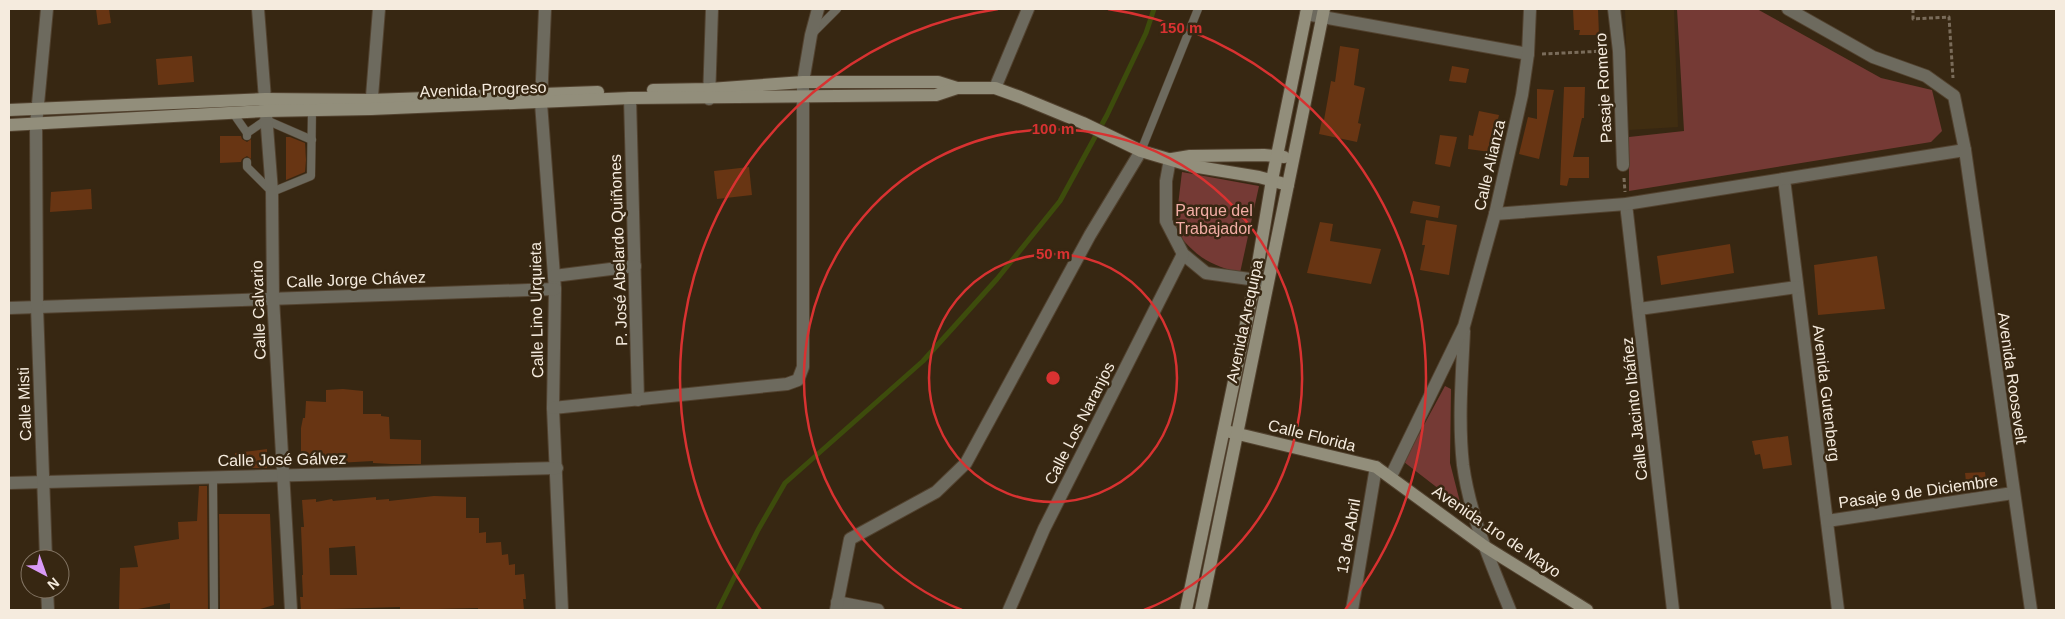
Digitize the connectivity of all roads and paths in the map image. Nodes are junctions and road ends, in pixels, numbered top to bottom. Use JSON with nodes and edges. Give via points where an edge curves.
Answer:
{"nodes":[{"id":1,"x":47,"y":9,"type":"edge"},
{"id":2,"x":258,"y":9,"type":"edge"},
{"id":3,"x":379,"y":9,"type":"edge"},
{"id":4,"x":545,"y":9,"type":"edge"},
{"id":5,"x":712,"y":9,"type":"edge"},
{"id":6,"x":818,"y":9,"type":"edge"},
{"id":7,"x":837,"y":9,"type":"edge"},
{"id":8,"x":1028,"y":9,"type":"edge"},
{"id":9,"x":1198,"y":9,"type":"edge"},
{"id":10,"x":1530,"y":9,"type":"edge"},
{"id":11,"x":1614,"y":9,"type":"edge"},
{"id":12,"x":1788,"y":9,"type":"edge"},
{"id":13,"x":1913,"y":9,"type":"edge"},
{"id":14,"x":1306,"y":11,"type":"edge"},
{"id":15,"x":1323,"y":13,"type":"edge"},
{"id":16,"x":811,"y":35,"type":"junction"},
{"id":17,"x":1619,"y":51,"type":"junction"},
{"id":18,"x":1528,"y":54,"type":"junction"},
{"id":19,"x":803,"y":82,"type":"junction"},
{"id":20,"x":957,"y":88,"type":"junction"},
{"id":21,"x":995,"y":88,"type":"junction"},
{"id":22,"x":709,"y":94,"type":"junction"},
{"id":23,"x":802,"y":96,"type":"junction"},
{"id":24,"x":1954,"y":96,"type":"junction"},
{"id":25,"x":541,"y":98,"type":"junction"},
{"id":26,"x":630,"y":98,"type":"junction"},
{"id":27,"x":371,"y":105,"type":"junction"},
{"id":28,"x":38,"y":109,"type":"junction"},
{"id":29,"x":9,"y":110,"type":"edge"},
{"id":30,"x":265,"y":110,"type":"junction"},
{"id":31,"x":312,"y":110,"type":"junction"},
{"id":32,"x":233,"y":113,"type":"junction"},
{"id":33,"x":9,"y":125,"type":"edge"},
{"id":34,"x":36,"y":125,"type":"junction"},
{"id":35,"x":312,"y":140,"type":"junction"},
{"id":36,"x":1138,"y":150,"type":"junction"},
{"id":37,"x":1965,"y":150,"type":"junction"},
{"id":38,"x":1278,"y":155,"type":"junction"},
{"id":39,"x":1170,"y":159,"type":"junction"},
{"id":40,"x":1293,"y":159,"type":"junction"},
{"id":41,"x":247,"y":162,"type":"dead end"},
{"id":42,"x":1623,"y":165,"type":"joint"},
{"id":43,"x":1784,"y":179,"type":"junction"},
{"id":44,"x":1272,"y":180,"type":"junction"},
{"id":45,"x":1288,"y":185,"type":"junction"},
{"id":46,"x":272,"y":192,"type":"junction"},
{"id":47,"x":1626,"y":204,"type":"junction"},
{"id":48,"x":1495,"y":214,"type":"junction"},
{"id":49,"x":1183,"y":254,"type":"junction"},
{"id":50,"x":634,"y":266,"type":"junction"},
{"id":51,"x":1255,"y":281,"type":"junction"},
{"id":52,"x":1268,"y":282,"type":"junction"},
{"id":53,"x":555,"y":283,"type":"junction"},
{"id":54,"x":1798,"y":288,"type":"junction"},
{"id":55,"x":273,"y":298,"type":"junction"},
{"id":56,"x":37,"y":307,"type":"junction"},
{"id":57,"x":9,"y":308,"type":"edge"},
{"id":58,"x":1639,"y":310,"type":"junction"},
{"id":59,"x":1464,"y":326,"type":"junction"},
{"id":60,"x":638,"y":400,"type":"junction"},
{"id":61,"x":553,"y":408,"type":"junction"},
{"id":62,"x":1223,"y":431,"type":"junction"},
{"id":63,"x":1238,"y":434,"type":"junction"},
{"id":64,"x":1376,"y":467,"type":"junction"},
{"id":65,"x":557,"y":468,"type":"junction"},
{"id":66,"x":283,"y":475,"type":"junction"},
{"id":67,"x":1391,"y":476,"type":"junction"},
{"id":68,"x":213,"y":477,"type":"junction"},
{"id":69,"x":44,"y":483,"type":"junction"},
{"id":70,"x":9,"y":484,"type":"edge"},
{"id":71,"x":2013,"y":493,"type":"junction"},
{"id":72,"x":1827,"y":520,"type":"junction"},
{"id":73,"x":1484,"y":546,"type":"junction"},
{"id":74,"x":46,"y":549,"type":"edge"},
{"id":75,"x":837,"y":606,"type":"edge"},
{"id":76,"x":214,"y":610,"type":"edge"},
{"id":77,"x":291,"y":610,"type":"edge"},
{"id":78,"x":562,"y":610,"type":"edge"},
{"id":79,"x":878,"y":610,"type":"edge"},
{"id":80,"x":1009,"y":610,"type":"edge"},
{"id":81,"x":1186,"y":610,"type":"edge"},
{"id":82,"x":1201,"y":610,"type":"edge"},
{"id":83,"x":1352,"y":610,"type":"edge"},
{"id":84,"x":1510,"y":610,"type":"edge"},
{"id":85,"x":1587,"y":610,"type":"edge"},
{"id":86,"x":1673,"y":610,"type":"edge"},
{"id":87,"x":1838,"y":610,"type":"edge"},
{"id":88,"x":2031,"y":610,"type":"edge"}],
"edges":[{"from":1,"to":28,"type":"street","name":"Calle Misti"},
{"from":2,"to":30,"type":"street","name":"Calle Calvario"},
{"from":3,"to":27,"type":"street"},
{"from":4,"to":25,"type":"street","name":"Calle Lino Urquieta"},
{"from":5,"to":22,"type":"street"},
{"from":6,"to":16,"type":"street"},
{"from":7,"to":16,"type":"lane"},
{"from":8,"to":21,"type":"street"},
{"from":9,"to":36,"type":"lane"},
{"from":10,"to":18,"type":"street","name":"Calle Alianza"},
{"from":11,"to":17,"type":"street","name":"Pasaje Romero"},
{"from":12,"to":24,"type":"street","via":[[1873,57],[1926,76]]},
{"from":13,"to":24,"type":"path","via":[[1913,19],[1949,17]]},
{"from":14,"to":15,"type":"street"},
{"from":14,"to":38,"type":"main road","name":"Avenida Arequipa"},
{"from":15,"to":18,"type":"street"},
{"from":15,"to":40,"type":"main road","name":"Avenida Arequipa"},
{"from":16,"to":19,"type":"street"},
{"from":17,"to":18,"type":"path"},
{"from":17,"to":42,"type":"street","name":"Pasaje Romero"},
{"from":18,"to":48,"type":"street","name":"Calle Alianza"},
{"from":19,"to":20,"type":"main road","name":"Avenida Progreso","via":[[938,82]]},
{"from":19,"to":22,"type":"main road","name":"Avenida Progreso"},
{"from":19,"to":23,"type":"street"},
{"from":20,"to":21,"type":"main road","name":"Avenida Progreso"},
{"from":20,"to":23,"type":"main road","name":"Avenida Progreso","via":[[936,95]]},
{"from":21,"to":36,"type":"main road","name":"Avenida Progreso","via":[[1083,123]]},
{"from":22,"to":23,"type":"main road","name":"Avenida Progreso"},
{"from":22,"to":25,"type":"main road","name":"Avenida Progreso"},
{"from":22,"to":26,"type":"main road","name":"Avenida Progreso"},
{"from":23,"to":60,"type":"street","via":[[804,367],[798,380],[787,384]]},
{"from":24,"to":37,"type":"street","name":"Avenida Roosevelt"},
{"from":25,"to":26,"type":"main road","name":"Avenida Progreso"},
{"from":25,"to":27,"type":"main road","name":"Avenida Progreso"},
{"from":25,"to":53,"type":"street","name":"Calle Lino Urquieta"},
{"from":26,"to":50,"type":"street","name":"P. José Abelardo Quiñones"},
{"from":27,"to":30,"type":"main road","name":"Avenida Progreso"},
{"from":27,"to":31,"type":"main road","name":"Avenida Progreso"},
{"from":28,"to":29,"type":"main road","name":"Avenida Progreso"},
{"from":28,"to":30,"type":"main road","name":"Avenida Progreso"},
{"from":28,"to":34,"type":"street","name":"Calle Misti"},
{"from":30,"to":31,"type":"main road","name":"Avenida Progreso"},
{"from":30,"to":32,"type":"main road","name":"Avenida Progreso"},
{"from":30,"to":32,"type":"lane","via":[[247,134]]},
{"from":30,"to":35,"type":"lane"},
{"from":30,"to":46,"type":"street","name":"Calle Calvario"},
{"from":31,"to":35,"type":"lane"},
{"from":32,"to":34,"type":"main road","name":"Avenida Progreso"},
{"from":33,"to":34,"type":"main road","name":"Avenida Progreso"},
{"from":34,"to":56,"type":"street","name":"Calle Misti"},
{"from":35,"to":46,"type":"lane","via":[[311,176]]},
{"from":36,"to":39,"type":"main road","name":"Avenida Progreso"},
{"from":36,"to":75,"type":"street","via":[[966,463],[936,492],[850,539]]},
{"from":37,"to":43,"type":"street"},
{"from":37,"to":71,"type":"street","name":"Avenida Roosevelt"},
{"from":38,"to":39,"type":"main road","name":"Avenida Progreso"},
{"from":38,"to":40,"type":"main road","name":"Avenida Progreso"},
{"from":38,"to":44,"type":"main road","name":"Avenida Arequipa"},
{"from":39,"to":44,"type":"main road","name":"Avenida Progreso"},
{"from":39,"to":49,"type":"street","via":[[1166,181],[1166,221]]},
{"from":40,"to":45,"type":"main road","name":"Avenida Arequipa"},
{"from":41,"to":46,"type":"lane","via":[[247,166]]},
{"from":42,"to":47,"type":"path"},
{"from":43,"to":47,"type":"street"},
{"from":43,"to":54,"type":"street","name":"Avenida Gutenberg"},
{"from":44,"to":45,"type":"main road","name":"Avenida Progreso"},
{"from":44,"to":51,"type":"main road","name":"Avenida Arequipa"},
{"from":45,"to":52,"type":"main road","name":"Avenida Arequipa"},
{"from":46,"to":55,"type":"street","name":"Calle Calvario"},
{"from":47,"to":48,"type":"street"},
{"from":47,"to":58,"type":"street","name":"Calle Jacinto Ibáñez"},
{"from":48,"to":59,"type":"street","name":"Calle Alianza"},
{"from":49,"to":51,"type":"street","via":[[1206,273]]},
{"from":49,"to":80,"type":"street","name":"Calle Los Naranjos","via":[[1044,529]]},
{"from":50,"to":53,"type":"street","name":"Calle Jorge Chávez"},
{"from":50,"to":60,"type":"street","name":"P. José Abelardo Quiñones"},
{"from":51,"to":52,"type":"street"},
{"from":51,"to":62,"type":"main road","name":"Avenida Arequipa"},
{"from":52,"to":63,"type":"main road","name":"Avenida Arequipa"},
{"from":53,"to":55,"type":"street","name":"Calle Jorge Chávez"},
{"from":53,"to":61,"type":"street","name":"Calle Lino Urquieta"},
{"from":54,"to":58,"type":"street"},
{"from":54,"to":72,"type":"street","name":"Avenida Gutenberg"},
{"from":55,"to":56,"type":"street","name":"Calle Jorge Chávez"},
{"from":55,"to":66,"type":"street","name":"Calle Calvario"},
{"from":56,"to":57,"type":"street","name":"Calle Jorge Chávez"},
{"from":56,"to":69,"type":"street","name":"Calle Misti"},
{"from":58,"to":86,"type":"street","name":"Calle Jacinto Ibáñez"},
{"from":59,"to":67,"type":"street","name":"Calle Alianza"},
{"from":59,"to":73,"type":"street","name":"Calle Alianza","via":[[1463,465]]},
{"from":60,"to":61,"type":"street"},
{"from":61,"to":65,"type":"street","name":"Calle Lino Urquieta"},
{"from":62,"to":63,"type":"main road","name":"Calle Florida"},
{"from":62,"to":81,"type":"main road","name":"Avenida Arequipa"},
{"from":63,"to":64,"type":"main road","name":"Calle Florida"},
{"from":63,"to":82,"type":"main road","name":"Avenida Arequipa"},
{"from":64,"to":67,"type":"main road","name":"Calle Florida"},
{"from":64,"to":83,"type":"street","name":"13 de Abril"},
{"from":65,"to":66,"type":"street","name":"Calle José Gálvez"},
{"from":65,"to":78,"type":"street","name":"Calle Lino Urquieta"},
{"from":66,"to":68,"type":"street","name":"Calle José Gálvez"},
{"from":66,"to":77,"type":"street","name":"Calle Calvario"},
{"from":67,"to":73,"type":"main road","name":"Avenida 1ro de Mayo"},
{"from":68,"to":69,"type":"street","name":"Calle José Gálvez"},
{"from":68,"to":76,"type":"lane"},
{"from":69,"to":70,"type":"street","name":"Calle José Gálvez"},
{"from":69,"to":74,"type":"street","name":"Calle Misti"},
{"from":71,"to":72,"type":"street","name":"Pasaje 9 de Diciembre"},
{"from":71,"to":88,"type":"street","name":"Avenida Roosevelt"},
{"from":72,"to":87,"type":"street","name":"Avenida Gutenberg"},
{"from":73,"to":84,"type":"street","name":"Calle Alianza"},
{"from":73,"to":85,"type":"main road","name":"Avenida 1ro de Mayo"},
{"from":75,"to":79,"type":"street"}]}
